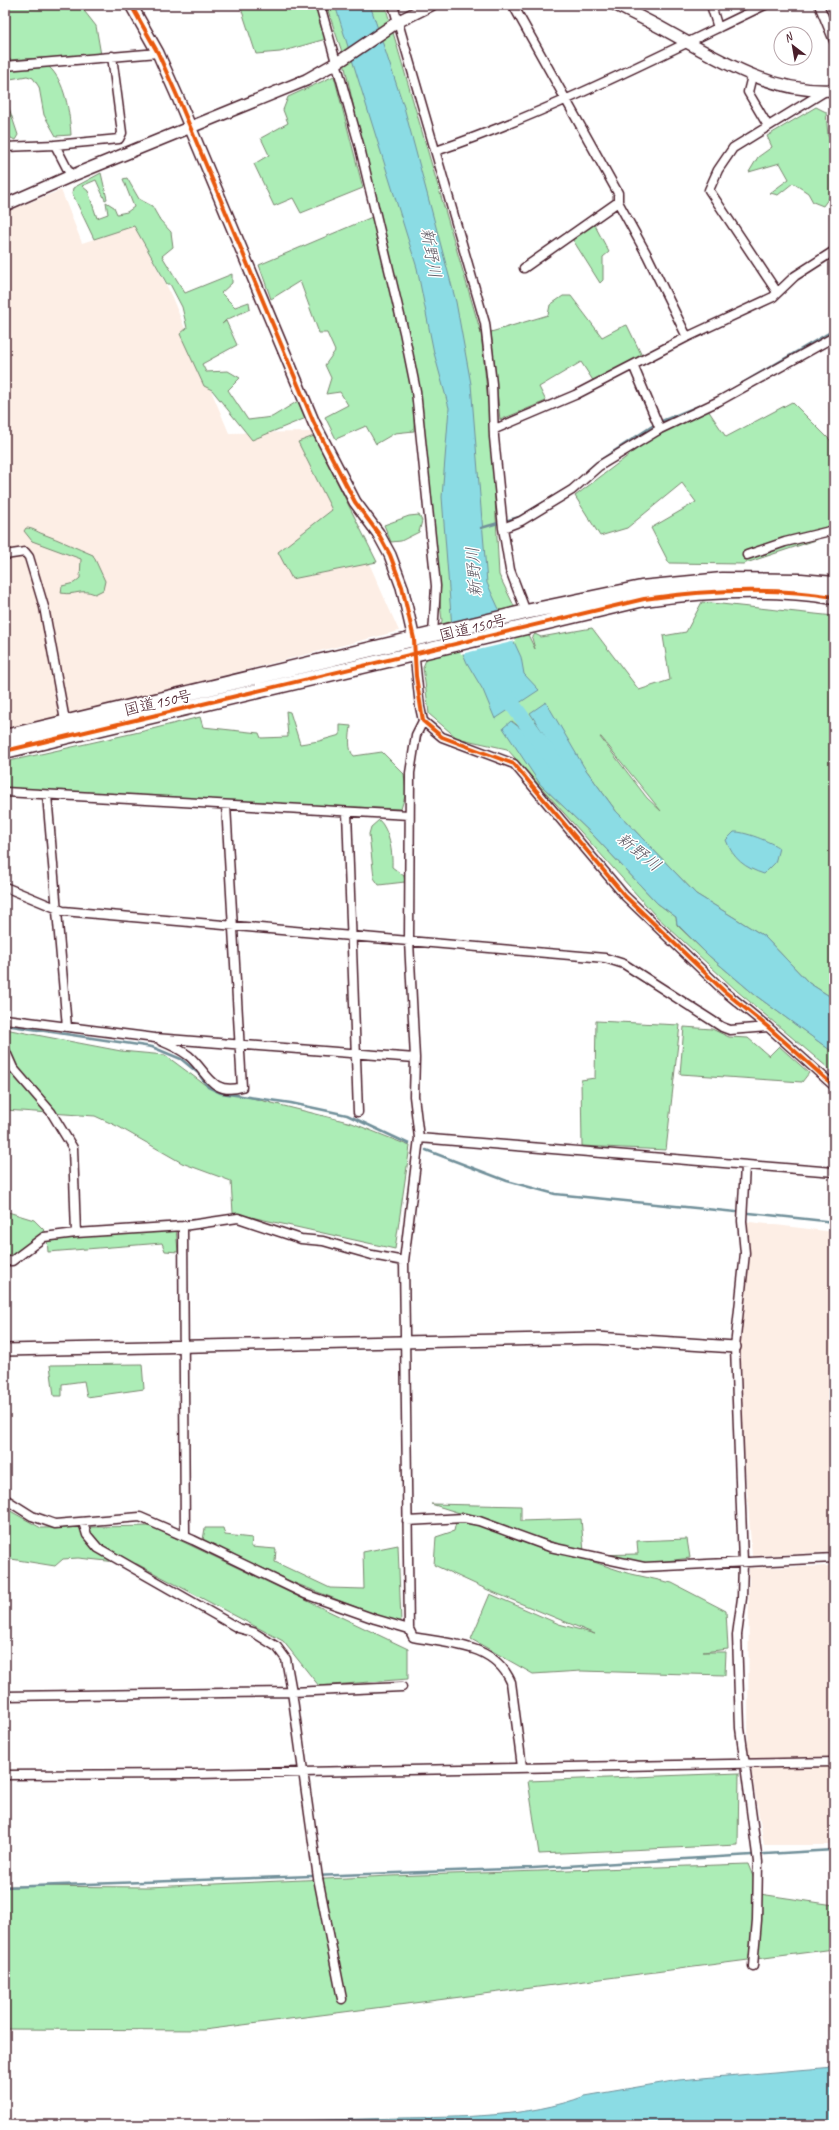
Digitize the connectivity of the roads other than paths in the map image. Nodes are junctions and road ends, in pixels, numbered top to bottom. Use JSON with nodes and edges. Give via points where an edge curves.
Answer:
{"nodes":[{"id":1,"x":132,"y":5,"type":"edge"},
{"id":2,"x":320,"y":5,"type":"edge"},
{"id":3,"x":393,"y":5,"type":"edge"},
{"id":4,"x":431,"y":5,"type":"edge"},
{"id":5,"x":513,"y":5,"type":"edge"},
{"id":6,"x":616,"y":5,"type":"edge"},
{"id":7,"x":711,"y":5,"type":"edge"},
{"id":8,"x":765,"y":5,"type":"edge"},
{"id":9,"x":819,"y":5,"type":"edge"},
{"id":10,"x":396,"y":23,"type":"junction"},
{"id":11,"x":718,"y":28,"type":"junction"},
{"id":12,"x":834,"y":41,"type":"edge"},
{"id":13,"x":687,"y":43,"type":"junction"},
{"id":14,"x":158,"y":53,"type":"junction"},
{"id":15,"x":112,"y":56,"type":"junction"},
{"id":16,"x":339,"y":62,"type":"junction"},
{"id":17,"x":5,"y":66,"type":"edge"},
{"id":18,"x":752,"y":76,"type":"junction"},
{"id":19,"x":831,"y":90,"type":"edge"},
{"id":20,"x":566,"y":101,"type":"junction"},
{"id":21,"x":768,"y":126,"type":"junction"},
{"id":22,"x":190,"y":127,"type":"junction"},
{"id":23,"x":55,"y":145,"type":"junction"},
{"id":24,"x":5,"y":147,"type":"edge"},
{"id":25,"x":436,"y":151,"type":"junction"},
{"id":26,"x":71,"y":176,"type":"junction"},
{"id":27,"x":618,"y":202,"type":"junction"},
{"id":28,"x":5,"y":205,"type":"edge"},
{"id":29,"x":834,"y":252,"type":"edge"},
{"id":30,"x":524,"y":268,"type":"dead end"},
{"id":31,"x":777,"y":292,"type":"junction"},
{"id":32,"x":687,"y":337,"type":"junction"},
{"id":33,"x":834,"y":337,"type":"edge"},
{"id":34,"x":633,"y":365,"type":"junction"},
{"id":35,"x":660,"y":429,"type":"junction"},
{"id":36,"x":495,"y":430,"type":"junction"},
{"id":37,"x":503,"y":528,"type":"junction"},
{"id":38,"x":834,"y":530,"type":"edge"},
{"id":39,"x":5,"y":555,"type":"edge"},
{"id":40,"x":748,"y":555,"type":"dead end"},
{"id":41,"x":834,"y":584,"type":"edge"},
{"id":42,"x":834,"y":597,"type":"edge"},
{"id":43,"x":523,"y":613,"type":"junction"},
{"id":44,"x":438,"y":634,"type":"junction"},
{"id":45,"x":414,"y":639,"type":"junction"},
{"id":46,"x":414,"y":655,"type":"junction"},
{"id":47,"x":424,"y":721,"type":"junction"},
{"id":48,"x":65,"y":722,"type":"junction"},
{"id":49,"x":5,"y":736,"type":"edge"},
{"id":50,"x":68,"y":736,"type":"junction"},
{"id":51,"x":5,"y":751,"type":"edge"},
{"id":52,"x":5,"y":792,"type":"edge"},
{"id":53,"x":47,"y":795,"type":"junction"},
{"id":54,"x":226,"y":805,"type":"junction"},
{"id":55,"x":347,"y":812,"type":"junction"},
{"id":56,"x":409,"y":815,"type":"junction"},
{"id":57,"x":5,"y":887,"type":"edge"},
{"id":58,"x":55,"y":908,"type":"junction"},
{"id":59,"x":233,"y":926,"type":"junction"},
{"id":60,"x":351,"y":936,"type":"junction"},
{"id":61,"x":409,"y":941,"type":"junction"},
{"id":62,"x":5,"y":1015,"type":"edge"},
{"id":63,"x":5,"y":1019,"type":"edge"},
{"id":64,"x":5,"y":1022,"type":"edge"},
{"id":65,"x":67,"y":1027,"type":"junction"},
{"id":66,"x":768,"y":1027,"type":"junction"},
{"id":67,"x":155,"y":1038,"type":"junction"},
{"id":68,"x":240,"y":1044,"type":"junction"},
{"id":69,"x":5,"y":1050,"type":"edge"},
{"id":70,"x":355,"y":1054,"type":"junction"},
{"id":71,"x":415,"y":1058,"type":"junction"},
{"id":72,"x":834,"y":1086,"type":"edge"},
{"id":73,"x":358,"y":1112,"type":"dead end"},
{"id":74,"x":419,"y":1138,"type":"junction"},
{"id":75,"x":745,"y":1166,"type":"junction"},
{"id":76,"x":834,"y":1172,"type":"edge"},
{"id":77,"x":183,"y":1226,"type":"junction"},
{"id":78,"x":76,"y":1233,"type":"junction"},
{"id":79,"x":5,"y":1261,"type":"edge"},
{"id":80,"x":404,"y":1261,"type":"junction"},
{"id":81,"x":404,"y":1341,"type":"junction"},
{"id":82,"x":184,"y":1346,"type":"junction"},
{"id":83,"x":735,"y":1347,"type":"junction"},
{"id":84,"x":5,"y":1350,"type":"edge"},
{"id":85,"x":5,"y":1499,"type":"edge"},
{"id":86,"x":407,"y":1521,"type":"junction"},
{"id":87,"x":83,"y":1522,"type":"junction"},
{"id":88,"x":185,"y":1536,"type":"junction"},
{"id":89,"x":834,"y":1558,"type":"edge"},
{"id":90,"x":743,"y":1562,"type":"junction"},
{"id":91,"x":409,"y":1629,"type":"junction"},
{"id":92,"x":402,"y":1687,"type":"dead end"},
{"id":93,"x":292,"y":1692,"type":"junction"},
{"id":94,"x":5,"y":1696,"type":"edge"},
{"id":95,"x":834,"y":1762,"type":"edge"},
{"id":96,"x":745,"y":1763,"type":"junction"},
{"id":97,"x":522,"y":1768,"type":"junction"},
{"id":98,"x":304,"y":1772,"type":"junction"},
{"id":99,"x":5,"y":1775,"type":"edge"},
{"id":100,"x":753,"y":1966,"type":"dead end"},
{"id":101,"x":342,"y":1999,"type":"dead end"}],
"edges":[{"from":1,"to":14,"type":"street"},
{"from":2,"to":16,"type":"street"},
{"from":3,"to":10,"type":"street"},
{"from":4,"to":10,"type":"street"},
{"from":5,"to":20,"type":"street"},
{"from":6,"to":13,"type":"street"},
{"from":7,"to":11,"type":"street"},
{"from":8,"to":11,"type":"street"},
{"from":9,"to":12,"type":"street"},
{"from":10,"to":16,"type":"street"},
{"from":10,"to":25,"type":"street"},
{"from":11,"to":13,"type":"street"},
{"from":13,"to":18,"type":"street"},
{"from":13,"to":20,"type":"street"},
{"from":14,"to":15,"type":"street"},
{"from":14,"to":22,"type":"street"},
{"from":15,"to":17,"type":"street"},
{"from":15,"to":23,"type":"street","via":[[122,132],[119,139]]},
{"from":16,"to":22,"type":"street","via":[[306,80]]},
{"from":16,"to":44,"type":"street","via":[[416,391],[436,586]]},
{"from":18,"to":19,"type":"street","via":[[802,88]]},
{"from":18,"to":21,"type":"street","via":[[748,92]]},
{"from":19,"to":21,"type":"street"},
{"from":20,"to":25,"type":"street"},
{"from":20,"to":27,"type":"street","via":[[618,194]]},
{"from":21,"to":31,"type":"street","via":[[734,148],[718,170],[710,190]]},
{"from":22,"to":26,"type":"street"},
{"from":22,"to":45,"type":"street","via":[[314,424],[355,502],[378,533],[390,555],[402,587]]},
{"from":23,"to":24,"type":"street"},
{"from":23,"to":26,"type":"street"},
{"from":25,"to":36,"type":"street","via":[[484,323],[489,349]]},
{"from":26,"to":28,"type":"street"},
{"from":27,"to":30,"type":"street"},
{"from":27,"to":32,"type":"street"},
{"from":29,"to":31,"type":"street","via":[[795,276]]},
{"from":31,"to":32,"type":"street","via":[[773,297]]},
{"from":32,"to":34,"type":"street"},
{"from":33,"to":35,"type":"street","via":[[719,401]]},
{"from":34,"to":35,"type":"street"},
{"from":34,"to":36,"type":"street","via":[[576,395]]},
{"from":35,"to":37,"type":"street","via":[[599,466],[572,490],[521,521]]},
{"from":36,"to":37,"type":"street"},
{"from":37,"to":43,"type":"street","via":[[510,570]]},
{"from":38,"to":40,"type":"street","via":[[785,542]]},
{"from":39,"to":48,"type":"street","via":[[24,552],[29,558],[44,607]]},
{"from":41,"to":43,"type":"highway","name":"国道150号","via":[[757,580],[672,584]]},
{"from":42,"to":46,"type":"highway","name":"国道150号","via":[[746,591],[673,595],[613,605]]},
{"from":43,"to":44,"type":"highway","name":"国道150号"},
{"from":44,"to":45,"type":"highway","name":"国道150号"},
{"from":45,"to":46,"type":"street"},
{"from":45,"to":48,"type":"highway","name":"国道150号"},
{"from":46,"to":47,"type":"street"},
{"from":46,"to":50,"type":"highway","name":"国道150号"},
{"from":47,"to":56,"type":"street","via":[[416,735],[412,755]]},
{"from":47,"to":66,"type":"street","via":[[442,737],[514,764],[625,896],[724,991]]},
{"from":48,"to":49,"type":"highway","name":"国道150号"},
{"from":48,"to":50,"type":"street"},
{"from":50,"to":51,"type":"highway","name":"国道150号"},
{"from":52,"to":53,"type":"street"},
{"from":53,"to":54,"type":"street"},
{"from":53,"to":58,"type":"street"},
{"from":54,"to":55,"type":"street"},
{"from":54,"to":59,"type":"street"},
{"from":55,"to":56,"type":"street"},
{"from":55,"to":60,"type":"street"},
{"from":56,"to":61,"type":"street"},
{"from":57,"to":58,"type":"street"},
{"from":58,"to":59,"type":"street","via":[[63,911]]},
{"from":58,"to":65,"type":"street"},
{"from":59,"to":60,"type":"street"},
{"from":59,"to":68,"type":"street"},
{"from":60,"to":61,"type":"street"},
{"from":60,"to":70,"type":"street"},
{"from":61,"to":66,"type":"street","via":[[605,958],[629,967],[722,1027],[730,1030]]},
{"from":61,"to":71,"type":"street"},
{"from":62,"to":63,"type":"street"},
{"from":63,"to":64,"type":"street"},
{"from":63,"to":65,"type":"street"},
{"from":65,"to":67,"type":"street"},
{"from":66,"to":72,"type":"street"},
{"from":67,"to":68,"type":"street"},
{"from":67,"to":68,"type":"street","via":[[190,1057],[212,1084],[234,1089],[242,1087]]},
{"from":68,"to":70,"type":"street"},
{"from":69,"to":78,"type":"street","via":[[13,1068],[51,1112],[73,1148]]},
{"from":70,"to":71,"type":"street"},
{"from":70,"to":73,"type":"street"},
{"from":71,"to":74,"type":"street","via":[[414,1096]]},
{"from":74,"to":75,"type":"street"},
{"from":74,"to":80,"type":"street"},
{"from":75,"to":76,"type":"street"},
{"from":75,"to":83,"type":"street","via":[[742,1221],[745,1253]]},
{"from":77,"to":78,"type":"street"},
{"from":77,"to":80,"type":"street","via":[[238,1218],[301,1239],[323,1241]]},
{"from":77,"to":82,"type":"street"},
{"from":78,"to":79,"type":"street","via":[[44,1237],[12,1261]]},
{"from":80,"to":81,"type":"street"},
{"from":81,"to":82,"type":"street"},
{"from":81,"to":83,"type":"street","via":[[596,1338]]},
{"from":81,"to":86,"type":"street"},
{"from":82,"to":84,"type":"street"},
{"from":82,"to":88,"type":"street"},
{"from":83,"to":90,"type":"street"},
{"from":85,"to":87,"type":"street","via":[[32,1516],[55,1524]]},
{"from":86,"to":90,"type":"street","via":[[464,1518],[556,1549],[644,1567]]},
{"from":86,"to":91,"type":"street"},
{"from":87,"to":88,"type":"street","via":[[140,1517]]},
{"from":87,"to":93,"type":"street","via":[[87,1535],[98,1548],[238,1628],[253,1632],[277,1647],[286,1659]]},
{"from":88,"to":91,"type":"street","via":[[305,1594]]},
{"from":89,"to":90,"type":"street"},
{"from":90,"to":96,"type":"street","via":[[737,1635],[740,1728]]},
{"from":91,"to":97,"type":"street","via":[[412,1637],[475,1648],[493,1658],[506,1670],[511,1682]]},
{"from":92,"to":93,"type":"street"},
{"from":93,"to":94,"type":"street"},
{"from":93,"to":98,"type":"street"},
{"from":95,"to":96,"type":"street"},
{"from":96,"to":97,"type":"street"},
{"from":96,"to":100,"type":"street","via":[[758,1862]]},
{"from":97,"to":98,"type":"street"},
{"from":98,"to":99,"type":"street"},
{"from":98,"to":101,"type":"street","via":[[318,1878]]}]}
